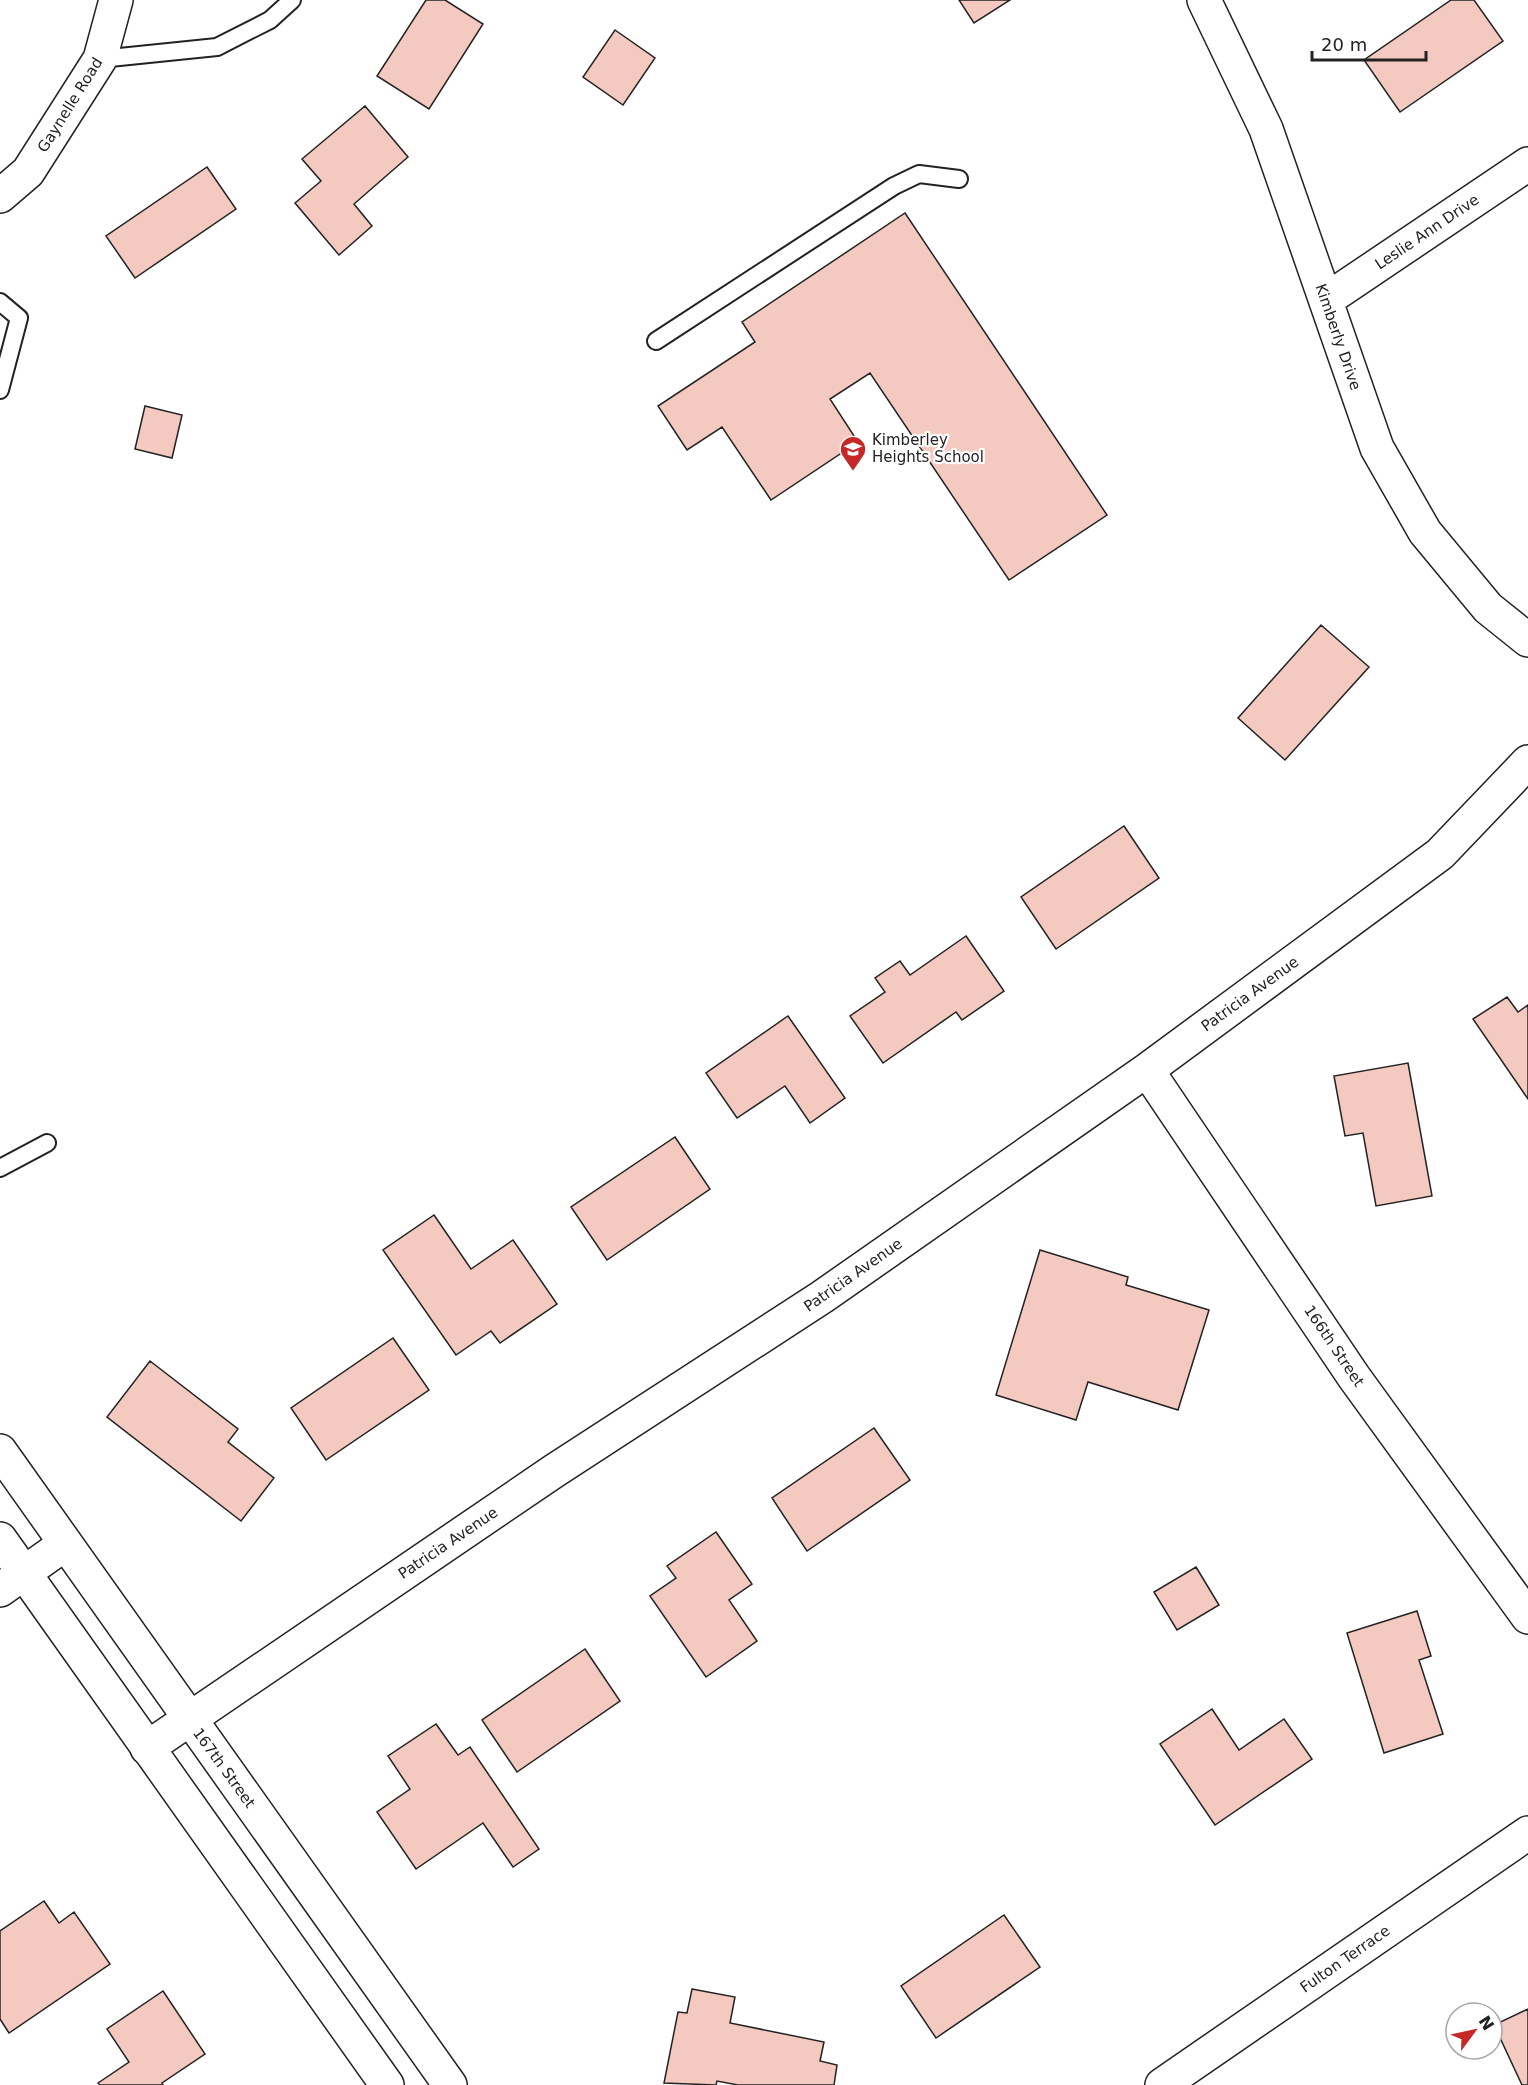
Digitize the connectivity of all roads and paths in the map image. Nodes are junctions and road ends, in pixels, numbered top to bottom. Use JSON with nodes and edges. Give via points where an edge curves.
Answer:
{"nodes":[{"id":1,"x":116,"y":0,"type":"edge"},
{"id":2,"x":292,"y":0,"type":"edge"},
{"id":3,"x":1204,"y":0,"type":"edge"},
{"id":4,"x":100,"y":59,"type":"junction"},
{"id":5,"x":1528,"y":164,"type":"edge"},
{"id":6,"x":959,"y":179,"type":"dead end"},
{"id":7,"x":0,"y":196,"type":"edge"},
{"id":8,"x":1326,"y":300,"type":"junction"},
{"id":9,"x":0,"y":302,"type":"edge"},
{"id":10,"x":656,"y":341,"type":"dead end"},
{"id":11,"x":0,"y":390,"type":"edge"},
{"id":12,"x":1528,"y":640,"type":"edge"},
{"id":13,"x":1528,"y":762,"type":"edge"},
{"id":14,"x":1147,"y":1070,"type":"junction"},
{"id":15,"x":47,"y":1143,"type":"dead end"},
{"id":16,"x":0,"y":1168,"type":"edge"},
{"id":17,"x":0,"y":1451,"type":"edge"},
{"id":18,"x":0,"y":1539,"type":"edge"},
{"id":19,"x":65,"y":1544,"type":"junction"},
{"id":20,"x":11,"y":1581,"type":"edge"},
{"id":21,"x":1528,"y":1617,"type":"edge"},
{"id":22,"x":190,"y":1721,"type":"junction"},
{"id":23,"x":147,"y":1748,"type":"junction"},
{"id":24,"x":1528,"y":1833,"type":"edge"},
{"id":25,"x":387,"y":2085,"type":"edge"},
{"id":26,"x":450,"y":2085,"type":"edge"},
{"id":27,"x":1162,"y":2085,"type":"edge"}],
"edges":[{"from":1,"to":4,"type":"street","name":"Gaynelle Road"},
{"from":2,"to":4,"type":"lane","via":[[270,20],[217,47]]},
{"from":3,"to":8,"type":"street","name":"Kimberly Drive","via":[[1266,129]]},
{"from":4,"to":7,"type":"street","name":"Gaynelle Road","via":[[28,172]]},
{"from":5,"to":8,"type":"street","name":"Leslie Ann Drive"},
{"from":6,"to":10,"type":"lane","via":[[919,174],[894,186]]},
{"from":8,"to":12,"type":"street","name":"Kimberly Drive","via":[[1377,448],[1425,532],[1488,608]]},
{"from":9,"to":11,"type":"lane","via":[[19,318]]},
{"from":13,"to":14,"type":"street","name":"Patricia Avenue","via":[[1440,854]]},
{"from":14,"to":21,"type":"street","name":"166th Street","via":[[1354,1377]]},
{"from":14,"to":22,"type":"street","name":"Patricia Avenue","via":[[822,1297],[554,1471]]},
{"from":15,"to":16,"type":"lane"},
{"from":17,"to":19,"type":"street","name":"167th Street"},
{"from":18,"to":20,"type":"street"},
{"from":19,"to":20,"type":"street"},
{"from":19,"to":22,"type":"street","name":"167th Street"},
{"from":20,"to":23,"type":"street"},
{"from":22,"to":23,"type":"street","name":"Patricia Avenue"},
{"from":22,"to":26,"type":"street","name":"167th Street"},
{"from":23,"to":25,"type":"street"},
{"from":24,"to":27,"type":"street","name":"Fulton Terrace"}]}
